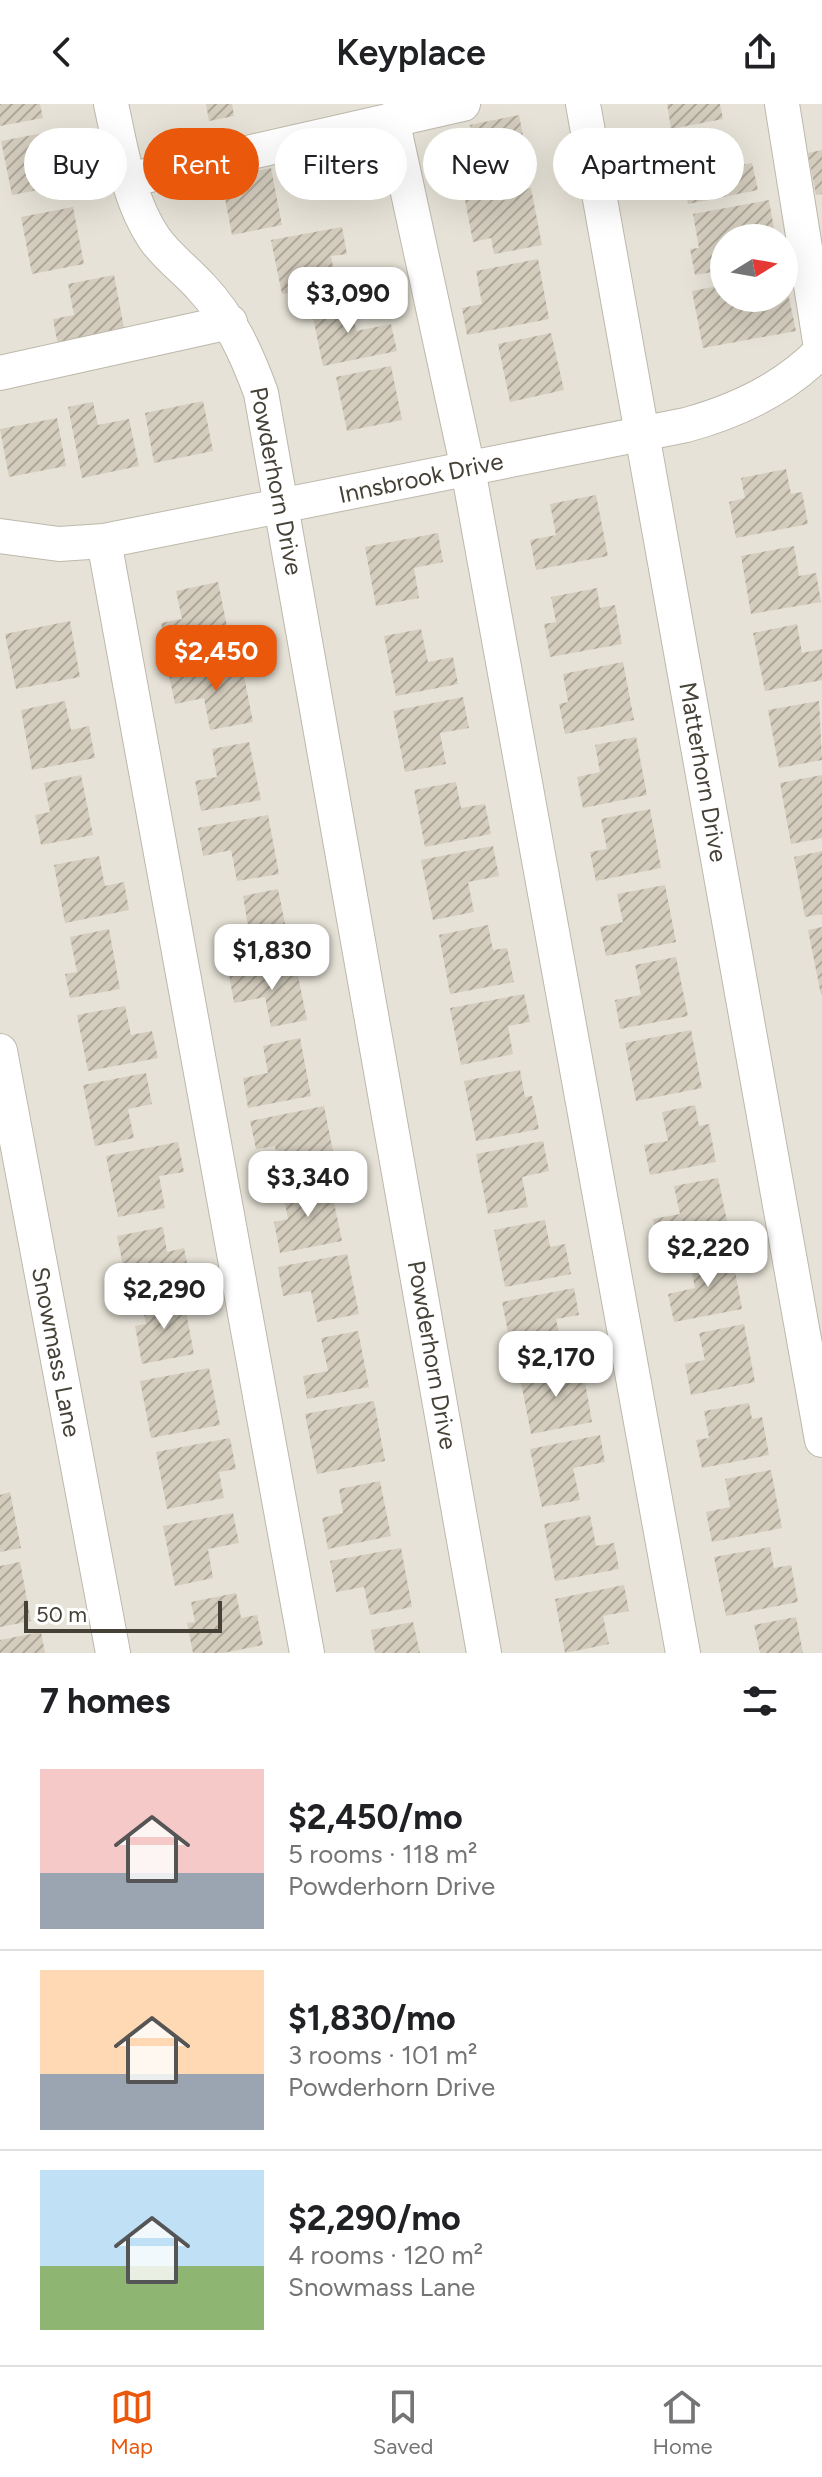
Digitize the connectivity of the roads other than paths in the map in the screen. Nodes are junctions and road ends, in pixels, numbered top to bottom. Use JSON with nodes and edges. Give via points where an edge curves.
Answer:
{"nodes":[{"id":1,"x":111,"y":104,"type":"edge"},
{"id":2,"x":463,"y":104,"type":"edge"},
{"id":3,"x":583,"y":104,"type":"edge"},
{"id":4,"x":782,"y":104,"type":"edge"},
{"id":5,"x":392,"y":119,"type":"junction"},
{"id":6,"x":128,"y":180,"type":"junction"},
{"id":7,"x":230,"y":322,"type":"junction"},
{"id":8,"x":822,"y":352,"type":"edge"},
{"id":9,"x":0,"y":373,"type":"edge"},
{"id":10,"x":643,"y":433,"type":"junction"},
{"id":11,"x":468,"y":469,"type":"junction"},
{"id":12,"x":283,"y":507,"type":"junction"},
{"id":13,"x":0,"y":536,"type":"edge"},
{"id":14,"x":104,"y":541,"type":"junction"},
{"id":15,"x":0,"y":1051,"type":"edge"},
{"id":16,"x":822,"y":1440,"type":"edge"},
{"id":17,"x":113,"y":1653,"type":"edge"},
{"id":18,"x":307,"y":1653,"type":"edge"},
{"id":19,"x":484,"y":1653,"type":"edge"},
{"id":20,"x":683,"y":1653,"type":"edge"}],
"edges":[{"from":1,"to":6,"type":"street","name":"Powderhorn Drive"},
{"from":2,"to":5,"type":"street"},
{"from":3,"to":10,"type":"street","name":"Matterhorn Drive"},
{"from":4,"to":8,"type":"street"},
{"from":5,"to":6,"type":"street"},
{"from":5,"to":11,"type":"street"},
{"from":6,"to":7,"type":"street","name":"Powderhorn Drive","via":[[155,239]]},
{"from":7,"to":9,"type":"street"},
{"from":7,"to":12,"type":"street","name":"Powderhorn Drive","via":[[261,393]]},
{"from":8,"to":10,"type":"street","name":"Innsbrook Drive","via":[[803,370],[744,404],[707,419]]},
{"from":10,"to":11,"type":"street","name":"Innsbrook Drive"},
{"from":10,"to":16,"type":"street","name":"Matterhorn Drive"},
{"from":11,"to":12,"type":"street","name":"Innsbrook Drive"},
{"from":11,"to":20,"type":"street"},
{"from":12,"to":14,"type":"street","name":"Innsbrook Drive"},
{"from":12,"to":19,"type":"street","name":"Powderhorn Drive"},
{"from":13,"to":14,"type":"street","name":"Innsbrook Drive","via":[[59,544]]},
{"from":14,"to":18,"type":"street"},
{"from":15,"to":17,"type":"street","name":"Snowmass Lane"}]}
